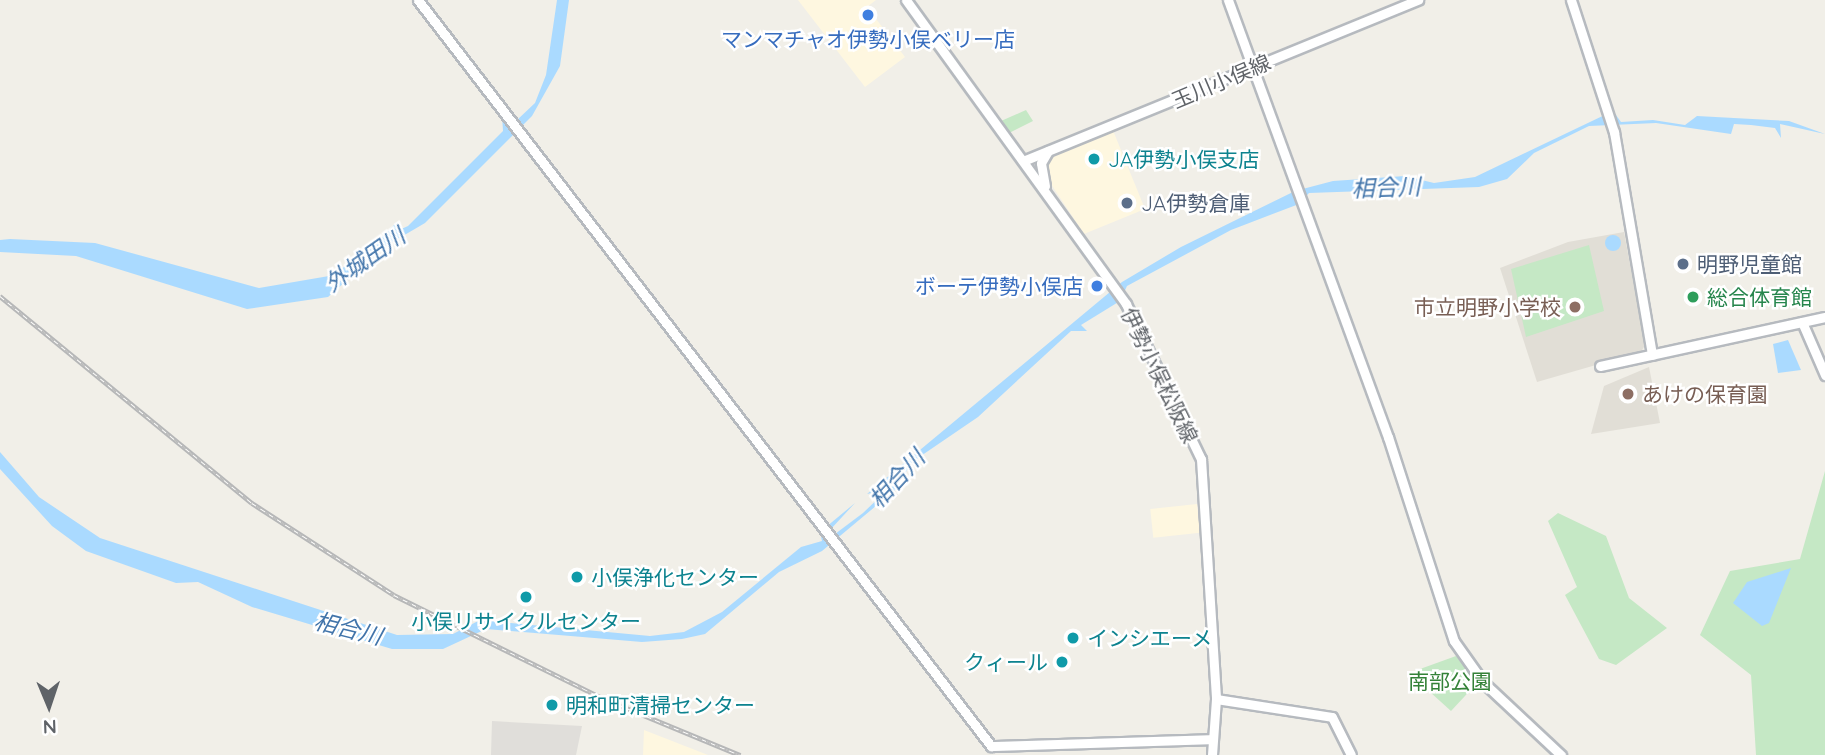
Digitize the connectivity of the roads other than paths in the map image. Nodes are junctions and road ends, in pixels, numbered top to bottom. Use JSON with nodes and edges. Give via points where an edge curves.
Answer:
{"nodes":[{"id":1,"x":418,"y":0,"type":"edge"},
{"id":2,"x":906,"y":0,"type":"edge"},
{"id":3,"x":1228,"y":0,"type":"edge"},
{"id":4,"x":1418,"y":0,"type":"edge"},
{"id":5,"x":1571,"y":0,"type":"edge"},
{"id":6,"x":1255,"y":66,"type":"junction"},
{"id":7,"x":1050,"y":149,"type":"junction"},
{"id":8,"x":1023,"y":161,"type":"junction"},
{"id":9,"x":1049,"y":194,"type":"junction"},
{"id":10,"x":1825,"y":317,"type":"edge"},
{"id":11,"x":1802,"y":322,"type":"junction"},
{"id":12,"x":1652,"y":355,"type":"junction"},
{"id":13,"x":1600,"y":366,"type":"dead end"},
{"id":14,"x":1825,"y":374,"type":"edge"},
{"id":15,"x":1216,"y":699,"type":"junction"},
{"id":16,"x":1212,"y":739,"type":"junction"},
{"id":17,"x":1009,"y":746,"type":"junction"},
{"id":18,"x":1000,"y":755,"type":"edge"},
{"id":19,"x":1212,"y":755,"type":"edge"},
{"id":20,"x":1351,"y":755,"type":"edge"},
{"id":21,"x":1561,"y":755,"type":"edge"}],
"edges":[{"from":1,"to":17,"type":"street","via":[[984,738],[991,746]]},
{"from":2,"to":8,"type":"street","name":"伊勢小俣松阪線"},
{"from":3,"to":6,"type":"street"},
{"from":4,"to":6,"type":"street","name":"玉川小俣線"},
{"from":5,"to":12,"type":"street","via":[[1614,132]]},
{"from":6,"to":7,"type":"street","name":"玉川小俣線"},
{"from":6,"to":21,"type":"street","via":[[1454,641],[1483,682]]},
{"from":7,"to":8,"type":"street","name":"玉川小俣線"},
{"from":7,"to":9,"type":"street","via":[[1041,166]]},
{"from":8,"to":9,"type":"street","name":"伊勢小俣松阪線"},
{"from":9,"to":15,"type":"street","name":"伊勢小俣松阪線","via":[[1126,304],[1202,463]]},
{"from":10,"to":11,"type":"street"},
{"from":11,"to":12,"type":"street"},
{"from":11,"to":14,"type":"street"},
{"from":12,"to":13,"type":"street"},
{"from":15,"to":16,"type":"street","name":"伊勢小俣松阪線"},
{"from":15,"to":20,"type":"street","via":[[1332,717]]},
{"from":16,"to":17,"type":"street"},
{"from":16,"to":19,"type":"street","name":"伊勢小俣松阪線"},
{"from":17,"to":18,"type":"street"}]}
